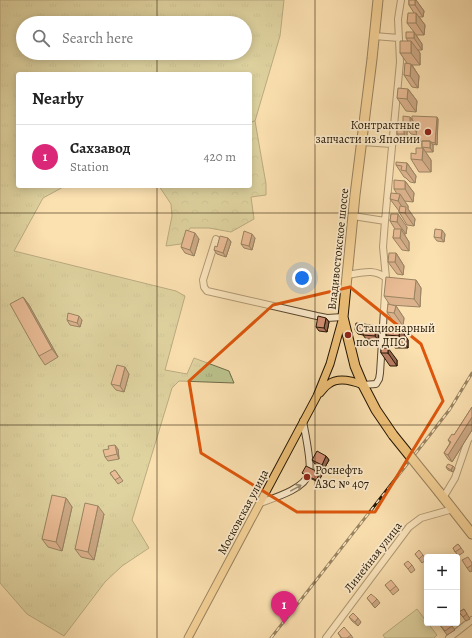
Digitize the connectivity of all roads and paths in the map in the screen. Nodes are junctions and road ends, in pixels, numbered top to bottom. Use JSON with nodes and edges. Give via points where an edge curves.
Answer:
{"nodes":[{"id":1,"x":378,"y":0,"type":"edge"},
{"id":2,"x":401,"y":0,"type":"edge"},
{"id":3,"x":374,"y":36,"type":"junction"},
{"id":4,"x":399,"y":38,"type":"junction"},
{"id":5,"x":362,"y":142,"type":"junction"},
{"id":6,"x":392,"y":144,"type":"junction"},
{"id":7,"x":353,"y":216,"type":"junction"},
{"id":8,"x":385,"y":221,"type":"junction"},
{"id":9,"x":216,"y":239,"type":"dead end"},
{"id":10,"x":347,"y":275,"type":"junction"},
{"id":11,"x":386,"y":278,"type":"junction"},
{"id":12,"x":343,"y":317,"type":"junction"},
{"id":13,"x":363,"y":385,"type":"junction"},
{"id":14,"x":316,"y":396,"type":"junction"},
{"id":15,"x":303,"y":421,"type":"junction"},
{"id":16,"x":472,"y":434,"type":"edge"},
{"id":17,"x":441,"y":495,"type":"junction"},
{"id":18,"x":260,"y":503,"type":"junction"},
{"id":19,"x":453,"y":509,"type":"junction"},
{"id":20,"x":472,"y":534,"type":"edge"},
{"id":21,"x":472,"y":620,"type":"edge"},
{"id":22,"x":188,"y":638,"type":"edge"},
{"id":23,"x":326,"y":638,"type":"edge"},
{"id":24,"x":449,"y":638,"type":"edge"}],
"edges":[{"from":1,"to":3,"type":"highway","name":"Владивостокское шоссе"},
{"from":2,"to":4,"type":"street"},
{"from":3,"to":4,"type":"street"},
{"from":3,"to":5,"type":"highway","name":"Владивостокское шоссе"},
{"from":4,"to":6,"type":"street","via":[[400,62]]},
{"from":5,"to":6,"type":"street"},
{"from":5,"to":7,"type":"highway","name":"Владивостокское шоссе"},
{"from":6,"to":8,"type":"street"},
{"from":7,"to":8,"type":"street"},
{"from":7,"to":10,"type":"highway","name":"Владивостокское шоссе"},
{"from":8,"to":11,"type":"street","via":[[383,247]]},
{"from":9,"to":12,"type":"street","via":[[204,280],[207,291],[327,318]]},
{"from":10,"to":11,"type":"street","via":[[370,271],[380,273]]},
{"from":10,"to":12,"type":"highway","name":"Владивостокское шоссе"},
{"from":11,"to":13,"type":"street","via":[[379,379],[376,384]]},
{"from":12,"to":13,"type":"highway","name":"Владивостокское шоссе","via":[[355,366]]},
{"from":12,"to":14,"type":"main road","name":"Московская улица","via":[[330,364]]},
{"from":13,"to":14,"type":"main road","name":"Московская улица","via":[[342,380],[330,383]]},
{"from":13,"to":17,"type":"highway","name":"Владивостокское шоссе","bridge":true,"via":[[393,435]]},
{"from":14,"to":15,"type":"main road","name":"Московская улица"},
{"from":15,"to":18,"type":"main road","name":"Московская улица"},
{"from":18,"to":15,"type":"street","one_way":true,"via":[[301,485],[309,474]]},
{"from":16,"to":17,"type":"street","via":[[455,478]]},
{"from":17,"to":19,"type":"highway","name":"Владивостокское шоссе"},
{"from":18,"to":22,"type":"main road","name":"Московская улица"},
{"from":19,"to":20,"type":"highway","name":"Владивостокское шоссе"},
{"from":19,"to":23,"type":"street","name":"Линейная улица","via":[[421,518],[409,527]]},
{"from":21,"to":24,"type":"street"}]}
